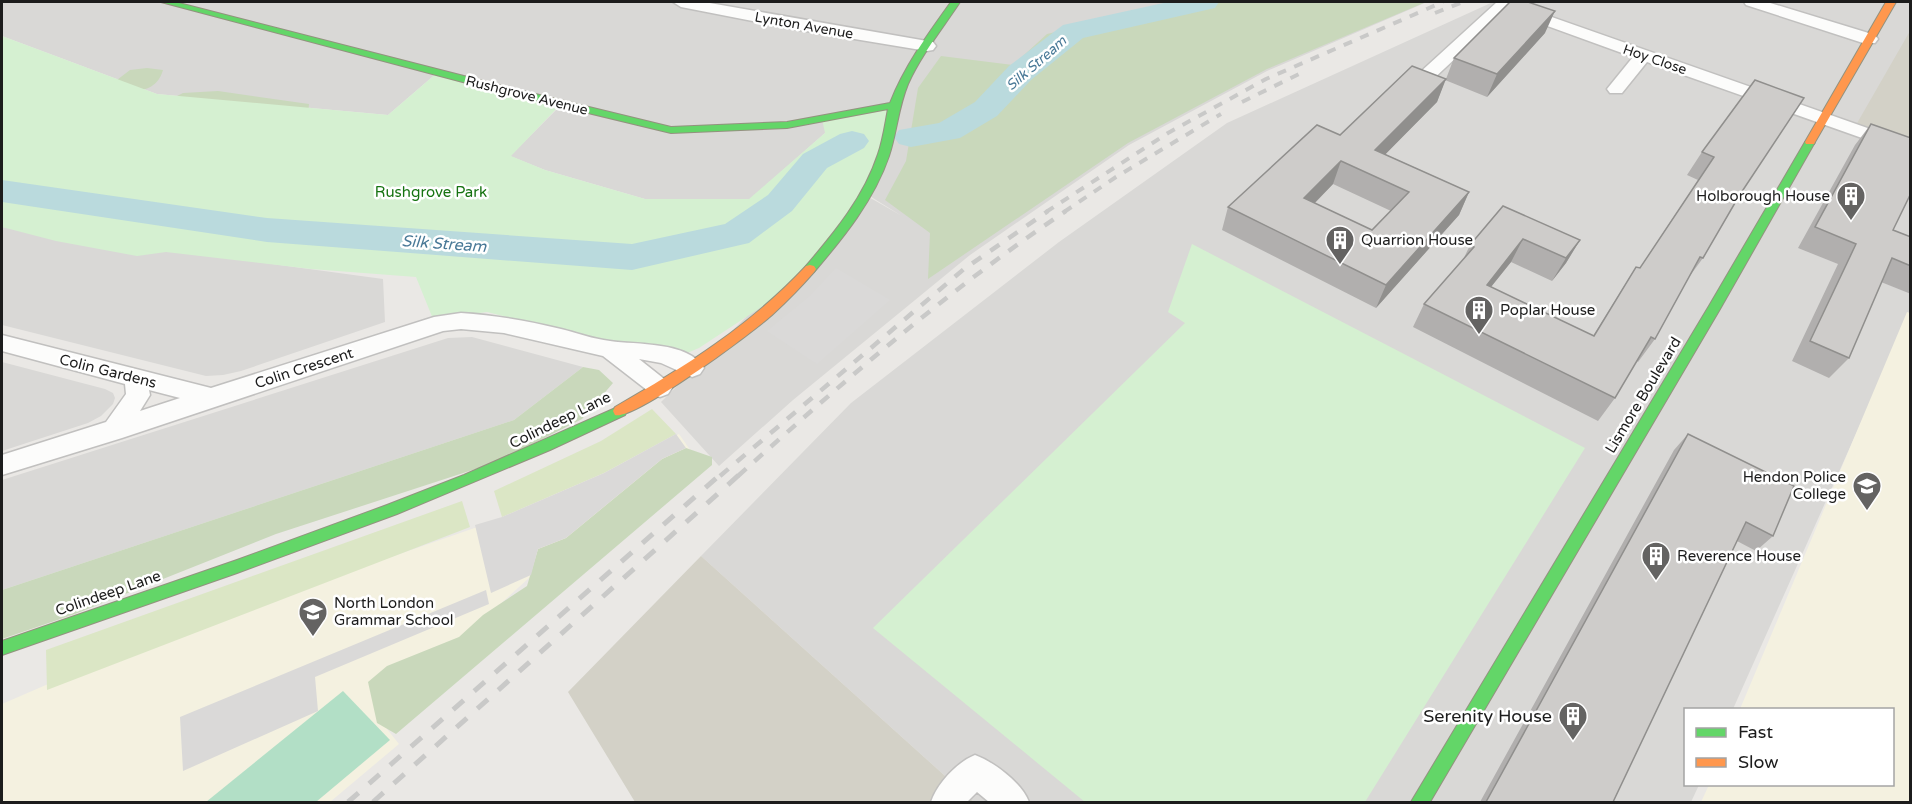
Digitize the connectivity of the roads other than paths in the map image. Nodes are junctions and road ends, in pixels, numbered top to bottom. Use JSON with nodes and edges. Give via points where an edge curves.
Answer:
{"nodes":[{"id":1,"x":166,"y":2,"type":"edge"},
{"id":2,"x":681,"y":2,"type":"edge"},
{"id":3,"x":955,"y":2,"type":"edge"},
{"id":4,"x":1752,"y":2,"type":"edge"},
{"id":5,"x":1891,"y":2,"type":"edge"},
{"id":6,"x":1869,"y":39,"type":"junction"},
{"id":7,"x":927,"y":46,"type":"junction"},
{"id":8,"x":1643,"y":55,"type":"junction"},
{"id":9,"x":1423,"y":80,"type":"edge"},
{"id":10,"x":1616,"y":89,"type":"dead end"},
{"id":11,"x":894,"y":105,"type":"junction"},
{"id":12,"x":1823,"y":118,"type":"junction"},
{"id":13,"x":1911,"y":149,"type":"edge"},
{"id":14,"x":2,"y":343,"type":"edge"},
{"id":15,"x":610,"y":350,"type":"junction"},
{"id":16,"x":692,"y":368,"type":"junction"},
{"id":17,"x":136,"y":378,"type":"junction"},
{"id":18,"x":660,"y":388,"type":"junction"},
{"id":19,"x":214,"y":398,"type":"junction"},
{"id":20,"x":113,"y":431,"type":"junction"},
{"id":21,"x":2,"y":465,"type":"edge"},
{"id":22,"x":2,"y":648,"type":"edge"},
{"id":23,"x":947,"y":802,"type":"edge"},
{"id":24,"x":1013,"y":802,"type":"edge"},
{"id":25,"x":1420,"y":802,"type":"edge"}],
"edges":[{"from":1,"to":11,"type":"street","name":"Rushgrove Avenue","via":[[671,130],[787,126]]},
{"from":2,"to":7,"type":"street","name":"Lynton Avenue"},
{"from":3,"to":7,"type":"street","name":"Colindeep Lane"},
{"from":4,"to":6,"type":"street"},
{"from":5,"to":6,"type":"street","name":"Lismore Boulevard"},
{"from":6,"to":12,"type":"street","name":"Lismore Boulevard"},
{"from":7,"to":11,"type":"street","name":"Colindeep Lane"},
{"from":8,"to":9,"type":"street","name":"Hoy Close","via":[[1540,11],[1503,5]]},
{"from":8,"to":10,"type":"street"},
{"from":8,"to":12,"type":"street","name":"Hoy Close"},
{"from":11,"to":16,"type":"street","name":"Colindeep Lane","via":[[879,171],[848,224],[794,287],[754,323]]},
{"from":12,"to":13,"type":"street","name":"Hoy Close"},
{"from":12,"to":25,"type":"street","name":"Lismore Boulevard","via":[[1714,309]]},
{"from":14,"to":17,"type":"street","name":"Colin Gardens"},
{"from":15,"to":16,"type":"street","name":"Colin Crescent","via":[[661,354]]},
{"from":15,"to":18,"type":"street","name":"Colin Crescent"},
{"from":15,"to":19,"type":"street","name":"Colin Crescent","via":[[485,321],[458,320]]},
{"from":16,"to":18,"type":"street","name":"Colindeep Lane"},
{"from":17,"to":19,"type":"street","name":"Colin Gardens"},
{"from":17,"to":20,"type":"street","via":[[138,395]]},
{"from":18,"to":22,"type":"street","name":"Colindeep Lane","via":[[473,479]]},
{"from":19,"to":20,"type":"street","name":"Colin Crescent"},
{"from":20,"to":21,"type":"street","name":"Colin Crescent"},
{"from":23,"to":24,"type":"street","via":[[975,770]]}]}
